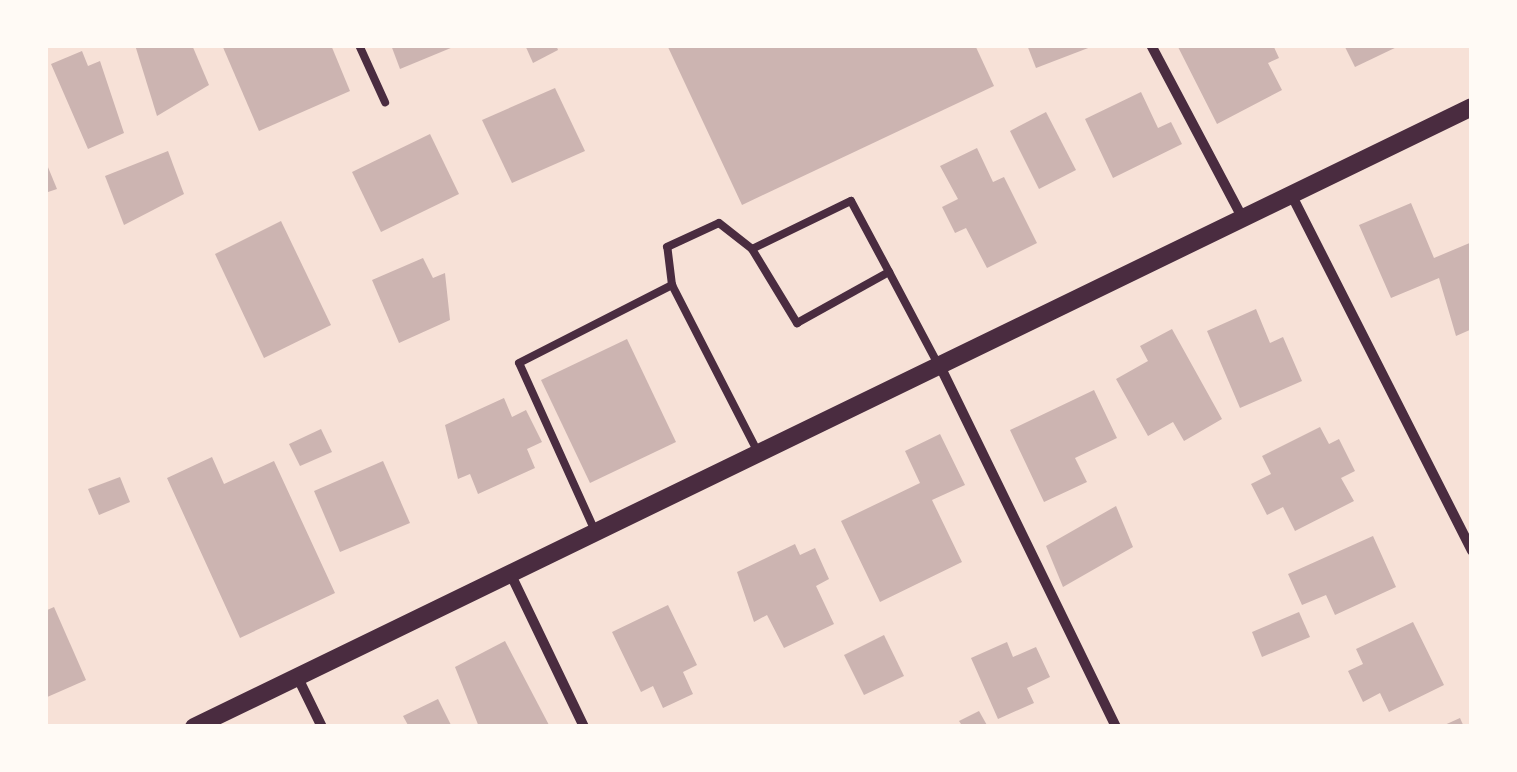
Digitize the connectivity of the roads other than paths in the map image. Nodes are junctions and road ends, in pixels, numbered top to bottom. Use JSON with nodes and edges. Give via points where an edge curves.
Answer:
{"nodes":[{"id":1,"x":359,"y":45,"type":"edge"},
{"id":2,"x":1151,"y":45,"type":"edge"},
{"id":3,"x":385,"y":102,"type":"dead end"},
{"id":4,"x":1472,"y":106,"type":"edge"},
{"id":5,"x":1291,"y":194,"type":"junction"},
{"id":6,"x":1242,"y":217,"type":"junction"},
{"id":7,"x":752,"y":250,"type":"junction"},
{"id":8,"x":889,"y":272,"type":"junction"},
{"id":9,"x":672,"y":286,"type":"junction"},
{"id":10,"x":938,"y":364,"type":"junction"},
{"id":11,"x":758,"y":452,"type":"junction"},
{"id":12,"x":595,"y":531,"type":"junction"},
{"id":13,"x":1472,"y":551,"type":"edge"},
{"id":14,"x":510,"y":572,"type":"junction"},
{"id":15,"x":297,"y":676,"type":"junction"},
{"id":16,"x":194,"y":727,"type":"edge"},
{"id":17,"x":322,"y":727,"type":"edge"},
{"id":18,"x":584,"y":727,"type":"edge"},
{"id":19,"x":1116,"y":727,"type":"edge"}],
"edges":[{"from":1,"to":3,"type":"lane"},
{"from":2,"to":6,"type":"street"},
{"from":4,"to":5,"type":"street"},
{"from":5,"to":6,"type":"street"},
{"from":5,"to":13,"type":"street"},
{"from":6,"to":10,"type":"street"},
{"from":7,"to":8,"type":"lane","via":[[851,201]]},
{"from":7,"to":8,"type":"lane","via":[[797,324]]},
{"from":7,"to":9,"type":"lane","via":[[719,222],[667,247]]},
{"from":8,"to":10,"type":"lane"},
{"from":9,"to":11,"type":"lane"},
{"from":9,"to":12,"type":"lane","via":[[520,363]]},
{"from":10,"to":11,"type":"street"},
{"from":10,"to":19,"type":"street"},
{"from":11,"to":12,"type":"street"},
{"from":12,"to":14,"type":"street"},
{"from":14,"to":15,"type":"street"},
{"from":14,"to":18,"type":"street"},
{"from":15,"to":16,"type":"street"},
{"from":15,"to":17,"type":"street"}]}
